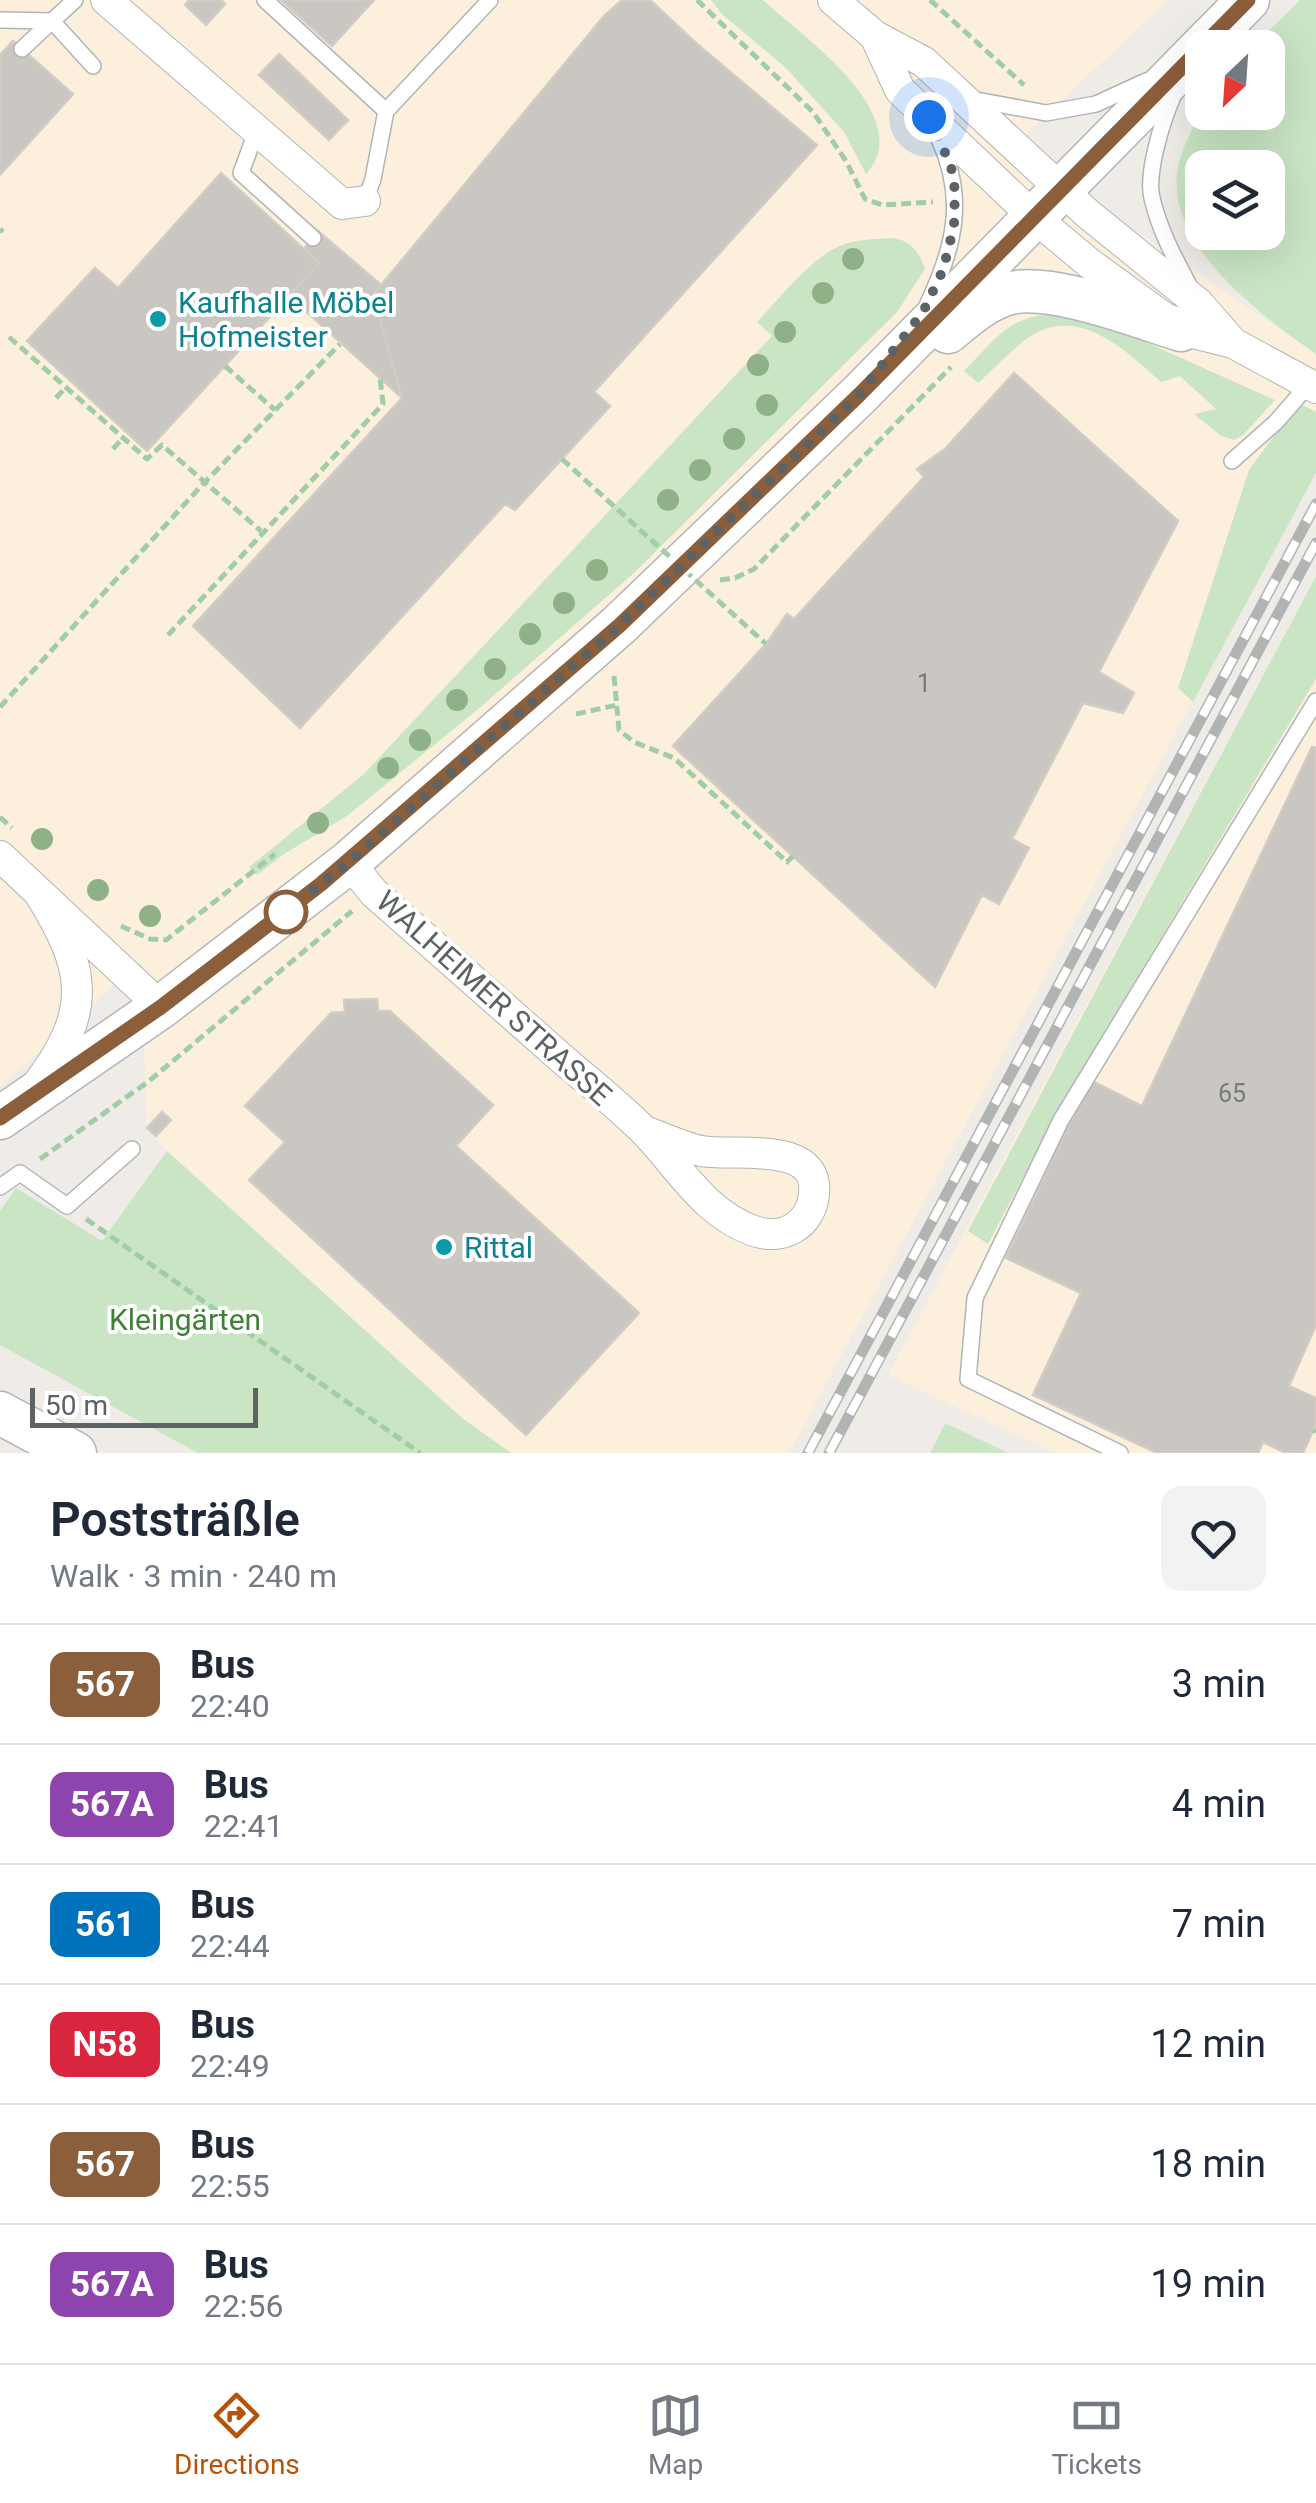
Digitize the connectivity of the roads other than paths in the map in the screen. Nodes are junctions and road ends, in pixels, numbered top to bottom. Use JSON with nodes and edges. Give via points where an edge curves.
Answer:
{"nodes":[{"id":1,"x":75,"y":0,"type":"edge"},
{"id":2,"x":106,"y":0,"type":"edge"},
{"id":3,"x":265,"y":0,"type":"edge"},
{"id":4,"x":490,"y":0,"type":"edge"},
{"id":5,"x":833,"y":0,"type":"edge"},
{"id":6,"x":1248,"y":0,"type":"edge"},
{"id":7,"x":0,"y":20,"type":"edge"},
{"id":8,"x":52,"y":21,"type":"junction"},
{"id":9,"x":1217,"y":30,"type":"edge"},
{"id":10,"x":875,"y":36,"type":"junction"},
{"id":11,"x":22,"y":49,"type":"dead end"},
{"id":12,"x":1185,"y":56,"type":"edge"},
{"id":13,"x":1185,"y":62,"type":"edge"},
{"id":14,"x":93,"y":66,"type":"dead end"},
{"id":15,"x":1185,"y":77,"type":"edge"},
{"id":16,"x":960,"y":97,"type":"junction"},
{"id":17,"x":386,"y":110,"type":"junction"},
{"id":18,"x":929,"y":117,"type":"junction"},
{"id":19,"x":256,"y":132,"type":"junction"},
{"id":20,"x":364,"y":200,"type":"joint"},
{"id":21,"x":1048,"y":202,"type":"junction"},
{"id":22,"x":312,"y":238,"type":"dead end"},
{"id":23,"x":1190,"y":316,"type":"junction"},
{"id":24,"x":1312,"y":386,"type":"edge"},
{"id":25,"x":859,"y":395,"type":"junction"},
{"id":26,"x":822,"y":431,"type":"junction"},
{"id":27,"x":1232,"y":461,"type":"dead end"},
{"id":28,"x":1316,"y":700,"type":"edge"},
{"id":29,"x":7,"y":843,"type":"edge"},
{"id":30,"x":362,"y":877,"type":"junction"},
{"id":31,"x":39,"y":893,"type":"junction"},
{"id":32,"x":161,"y":1007,"type":"junction"},
{"id":33,"x":13,"y":1109,"type":"edge"},
{"id":34,"x":644,"y":1130,"type":"junction"},
{"id":35,"x":132,"y":1148,"type":"dead end"},
{"id":36,"x":0,"y":1187,"type":"edge"},
{"id":37,"x":0,"y":1413,"type":"edge"},
{"id":38,"x":75,"y":1453,"type":"edge"},
{"id":39,"x":1120,"y":1453,"type":"edge"}],
"edges":[{"from":1,"to":8,"type":"lane"},
{"from":2,"to":19,"type":"street"},
{"from":3,"to":17,"type":"lane"},
{"from":4,"to":17,"type":"lane"},
{"from":5,"to":10,"type":"street"},
{"from":6,"to":9,"type":"main road"},
{"from":7,"to":8,"type":"lane"},
{"from":8,"to":11,"type":"lane"},
{"from":8,"to":14,"type":"lane"},
{"from":10,"to":16,"type":"street","via":[[924,62]]},
{"from":10,"to":18,"type":"street","via":[[900,90]]},
{"from":12,"to":16,"type":"lane","via":[[1096,104],[1046,113]]},
{"from":13,"to":21,"type":"main road"},
{"from":15,"to":23,"type":"lane","via":[[1160,128],[1152,197]]},
{"from":16,"to":21,"type":"street"},
{"from":17,"to":20,"type":"lane"},
{"from":18,"to":21,"type":"street"},
{"from":18,"to":25,"type":"lane","via":[[951,166],[956,200],[943,270],[923,312]]},
{"from":19,"to":20,"type":"street","via":[[342,204]]},
{"from":19,"to":22,"type":"lane","via":[[241,173]]},
{"from":21,"to":23,"type":"street","via":[[1111,232]]},
{"from":21,"to":25,"type":"main road"},
{"from":23,"to":24,"type":"street"},
{"from":23,"to":26,"type":"main road","via":[[1041,291],[1007,294],[972,312]]},
{"from":24,"to":27,"type":"lane"},
{"from":25,"to":26,"type":"main road"},
{"from":26,"to":30,"type":"main road"},
{"from":28,"to":39,"type":"lane","via":[[1061,1120],[974,1298],[968,1378]]},
{"from":29,"to":31,"type":"street"},
{"from":30,"to":32,"type":"main road"},
{"from":30,"to":34,"type":"street","name":"WALHEIMER STRASSE"},
{"from":31,"to":32,"type":"street"},
{"from":31,"to":33,"type":"street","via":[[64,932],[78,989],[54,1062]]},
{"from":32,"to":33,"type":"main road"},
{"from":34,"to":34,"type":"street","name":"WALHEIMER STRASSE","via":[[698,1194],[752,1230],[792,1232],[810,1210],[813,1180],[791,1158],[699,1151]]},
{"from":35,"to":36,"type":"lane","via":[[67,1206],[20,1173]]},
{"from":37,"to":38,"type":"main road"}]}
